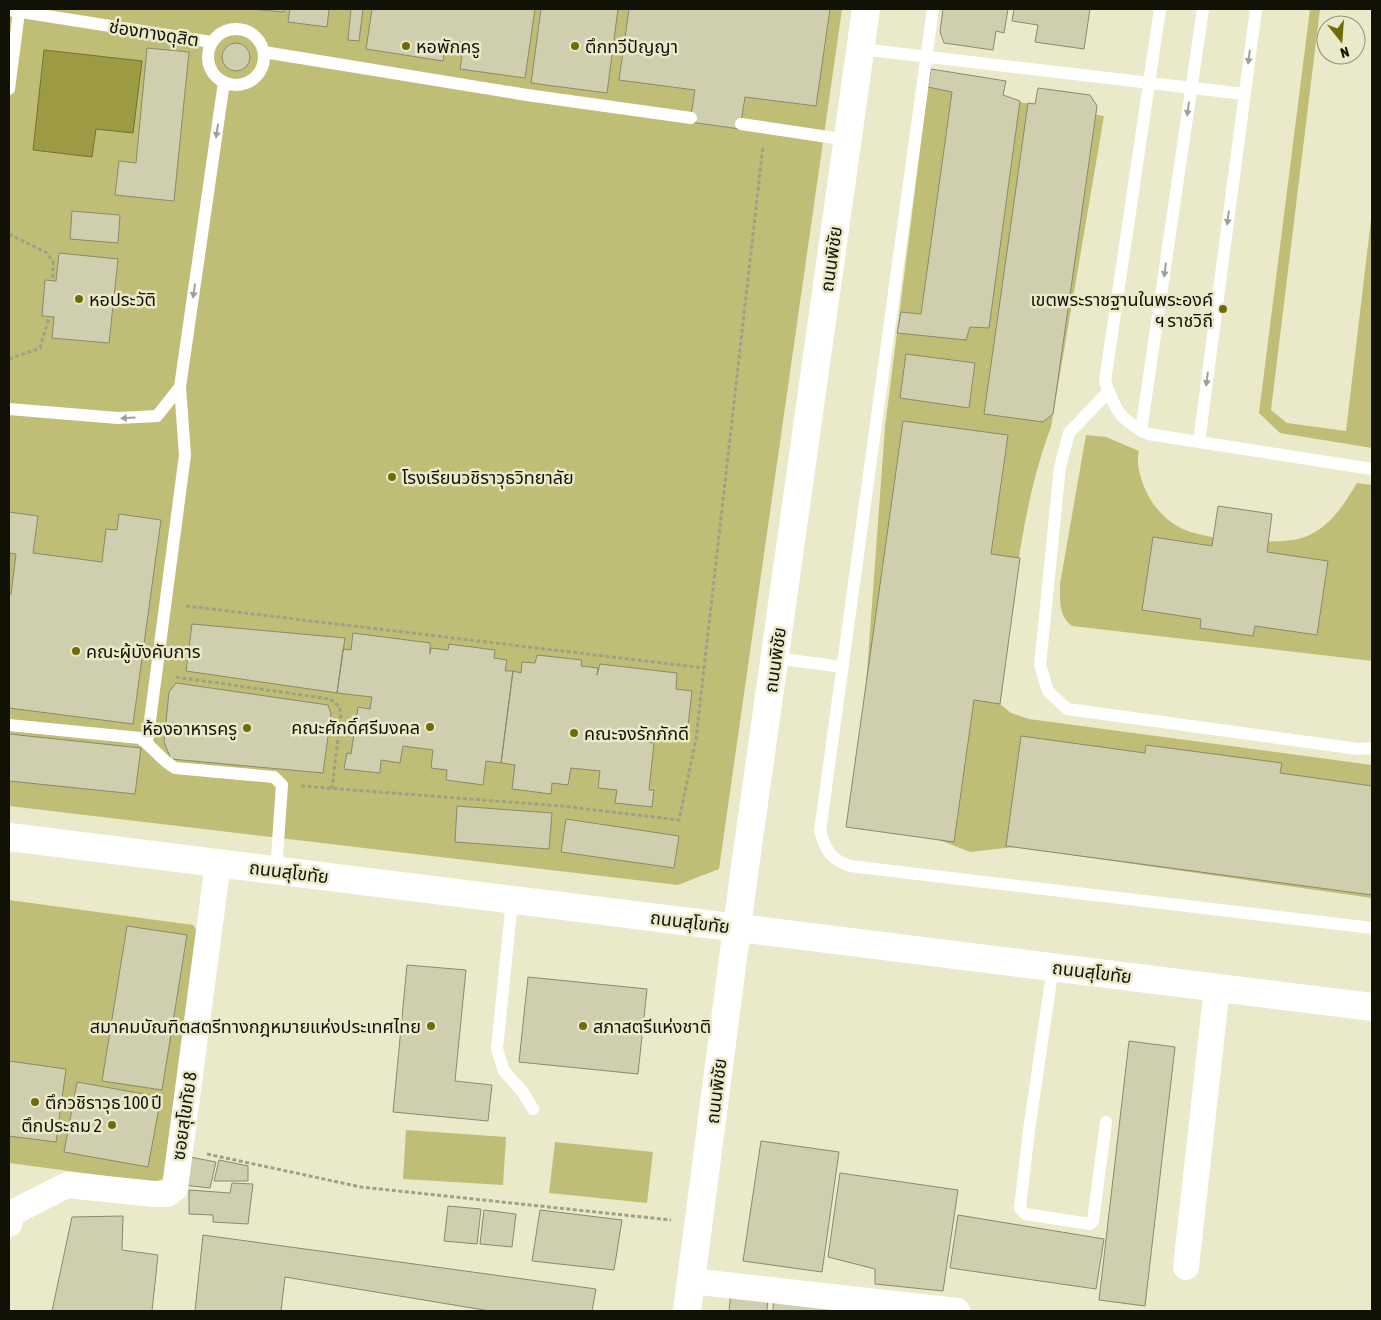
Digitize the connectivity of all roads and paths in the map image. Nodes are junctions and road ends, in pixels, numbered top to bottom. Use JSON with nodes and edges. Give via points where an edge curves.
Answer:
{"nodes":[{"id":1,"x":866,"y":9,"type":"edge"},
{"id":2,"x":932,"y":9,"type":"edge"},
{"id":3,"x":1160,"y":9,"type":"edge"},
{"id":4,"x":1203,"y":9,"type":"edge"},
{"id":5,"x":1256,"y":9,"type":"edge"},
{"id":6,"x":14,"y":11,"type":"edge"},
{"id":7,"x":211,"y":42,"type":"junction"},
{"id":8,"x":860,"y":49,"type":"junction"},
{"id":9,"x":264,"y":52,"type":"junction"},
{"id":10,"x":926,"y":57,"type":"junction"},
{"id":11,"x":224,"y":82,"type":"junction"},
{"id":12,"x":1149,"y":84,"type":"junction"},
{"id":13,"x":9,"y":89,"type":"edge"},
{"id":14,"x":1192,"y":89,"type":"junction"},
{"id":15,"x":1244,"y":94,"type":"junction"},
{"id":16,"x":690,"y":118,"type":"dead end"},
{"id":17,"x":741,"y":124,"type":"dead end"},
{"id":18,"x":765,"y":128,"type":"junction"},
{"id":19,"x":848,"y":140,"type":"junction"},
{"id":20,"x":9,"y":234,"type":"edge"},
{"id":21,"x":52,"y":281,"type":"dead end"},
{"id":22,"x":49,"y":317,"type":"dead end"},
{"id":23,"x":9,"y":359,"type":"edge"},
{"id":24,"x":180,"y":387,"type":"junction"},
{"id":25,"x":1109,"y":391,"type":"junction"},
{"id":26,"x":9,"y":409,"type":"edge"},
{"id":27,"x":1141,"y":431,"type":"junction"},
{"id":28,"x":1199,"y":442,"type":"junction"},
{"id":29,"x":1372,"y":469,"type":"edge"},
{"id":30,"x":166,"y":603,"type":"junction"},
{"id":31,"x":775,"y":658,"type":"junction"},
{"id":32,"x":843,"y":667,"type":"junction"},
{"id":33,"x":704,"y":668,"type":"junction"},
{"id":34,"x":156,"y":674,"type":"junction"},
{"id":35,"x":9,"y":725,"type":"edge"},
{"id":36,"x":147,"y":743,"type":"junction"},
{"id":37,"x":1372,"y":748,"type":"edge"},
{"id":38,"x":282,"y":785,"type":"junction"},
{"id":39,"x":332,"y":788,"type":"junction"},
{"id":40,"x":9,"y":837,"type":"edge"},
{"id":41,"x":218,"y":863,"type":"junction"},
{"id":42,"x":276,"y":871,"type":"junction"},
{"id":43,"x":512,"y":900,"type":"junction"},
{"id":44,"x":737,"y":928,"type":"junction"},
{"id":45,"x":1372,"y":928,"type":"edge"},
{"id":46,"x":1053,"y":967,"type":"junction"},
{"id":47,"x":1217,"y":987,"type":"junction"},
{"id":48,"x":1372,"y":1007,"type":"edge"},
{"id":49,"x":533,"y":1109,"type":"dead end"},
{"id":50,"x":1106,"y":1122,"type":"dead end"},
{"id":51,"x":180,"y":1149,"type":"junction"},
{"id":52,"x":699,"y":1223,"type":"junction"},
{"id":53,"x":9,"y":1224,"type":"edge"},
{"id":54,"x":1186,"y":1267,"type":"dead end"},
{"id":55,"x":691,"y":1281,"type":"junction"},
{"id":56,"x":687,"y":1311,"type":"edge"},
{"id":57,"x":956,"y":1311,"type":"edge"}],
"edges":[{"from":1,"to":8,"type":"street","name":"ถนนพิชัย"},
{"from":2,"to":10,"type":"lane"},
{"from":3,"to":12,"type":"lane"},
{"from":4,"to":14,"type":"lane"},
{"from":5,"to":15,"type":"lane","one_way":true},
{"from":6,"to":7,"type":"lane","name":"ช่องทางดุสิต"},
{"from":6,"to":13,"type":"lane"},
{"from":7,"to":9,"type":"lane","via":[[225,30],[244,29],[258,40]]},
{"from":7,"to":11,"type":"lane","via":[[208,51],[210,69]]},
{"from":8,"to":10,"type":"lane"},
{"from":8,"to":19,"type":"street","name":"ถนนพิชัย"},
{"from":9,"to":11,"type":"lane","via":[[263,66],[251,81],[233,85]]},
{"from":9,"to":16,"type":"lane","via":[[527,96]]},
{"from":10,"to":12,"type":"lane"},
{"from":10,"to":32,"type":"lane"},
{"from":11,"to":24,"type":"lane","one_way":true},
{"from":12,"to":14,"type":"lane"},
{"from":12,"to":25,"type":"lane","via":[[1105,381]]},
{"from":14,"to":15,"type":"lane"},
{"from":14,"to":27,"type":"lane","one_way":true},
{"from":15,"to":28,"type":"lane","one_way":true},
{"from":17,"to":18,"type":"lane"},
{"from":18,"to":19,"type":"lane"},
{"from":18,"to":33,"type":"path"},
{"from":19,"to":31,"type":"street","name":"ถนนพิชัย"},
{"from":20,"to":21,"type":"path","via":[[47,253],[53,262]]},
{"from":22,"to":23,"type":"path","via":[[40,348]]},
{"from":24,"to":26,"type":"lane","one_way":true,"via":[[157,416],[118,418]]},
{"from":24,"to":30,"type":"lane","via":[[185,455]]},
{"from":25,"to":27,"type":"lane","via":[[1116,410],[1129,425]]},
{"from":25,"to":37,"type":"lane","via":[[1069,433],[1060,467],[1040,664],[1048,691],[1067,709],[1358,749]]},
{"from":27,"to":28,"type":"lane"},
{"from":28,"to":29,"type":"lane"},
{"from":30,"to":33,"type":"path"},
{"from":30,"to":34,"type":"lane"},
{"from":31,"to":32,"type":"lane"},
{"from":31,"to":44,"type":"street","name":"ถนนพิชัย"},
{"from":32,"to":45,"type":"lane","via":[[820,831],[835,860],[850,866]]},
{"from":33,"to":39,"type":"path","via":[[696,739],[679,820],[562,806]]},
{"from":34,"to":36,"type":"lane"},
{"from":34,"to":39,"type":"path","via":[[330,698],[340,706],[341,714]]},
{"from":35,"to":36,"type":"lane","via":[[140,738]]},
{"from":36,"to":38,"type":"lane","via":[[163,762],[175,768],[274,777]]},
{"from":38,"to":39,"type":"path"},
{"from":38,"to":42,"type":"lane"},
{"from":40,"to":41,"type":"street","name":"ถนนสุโขทัย"},
{"from":41,"to":42,"type":"street","name":"ถนนสุโขทัย"},
{"from":41,"to":51,"type":"street","name":"ซอยสุโขทัย 8"},
{"from":42,"to":43,"type":"street","name":"ถนนสุโขทัย"},
{"from":43,"to":44,"type":"street","name":"ถนนสุโขทัย"},
{"from":43,"to":49,"type":"lane","via":[[497,1049],[504,1071]]},
{"from":44,"to":46,"type":"street","name":"ถนนสุโขทัย"},
{"from":44,"to":52,"type":"street","name":"ถนนพิชัย"},
{"from":46,"to":47,"type":"street","name":"ถนนสุโขทัย"},
{"from":46,"to":50,"type":"lane","via":[[1029,1130],[1022,1212],[1090,1224],[1093,1221]]},
{"from":47,"to":48,"type":"street","name":"ถนนสุโขทัย"},
{"from":47,"to":54,"type":"street"},
{"from":51,"to":52,"type":"path","via":[[361,1187]]},
{"from":51,"to":53,"type":"street","name":"ซอยสุโขทัย 8","via":[[175,1188],[167,1194],[67,1185],[12,1214]]},
{"from":52,"to":55,"type":"street","name":"ถนนพิชัย"},
{"from":55,"to":56,"type":"street","name":"ถนนพิชัย"},
{"from":55,"to":57,"type":"street"}]}
